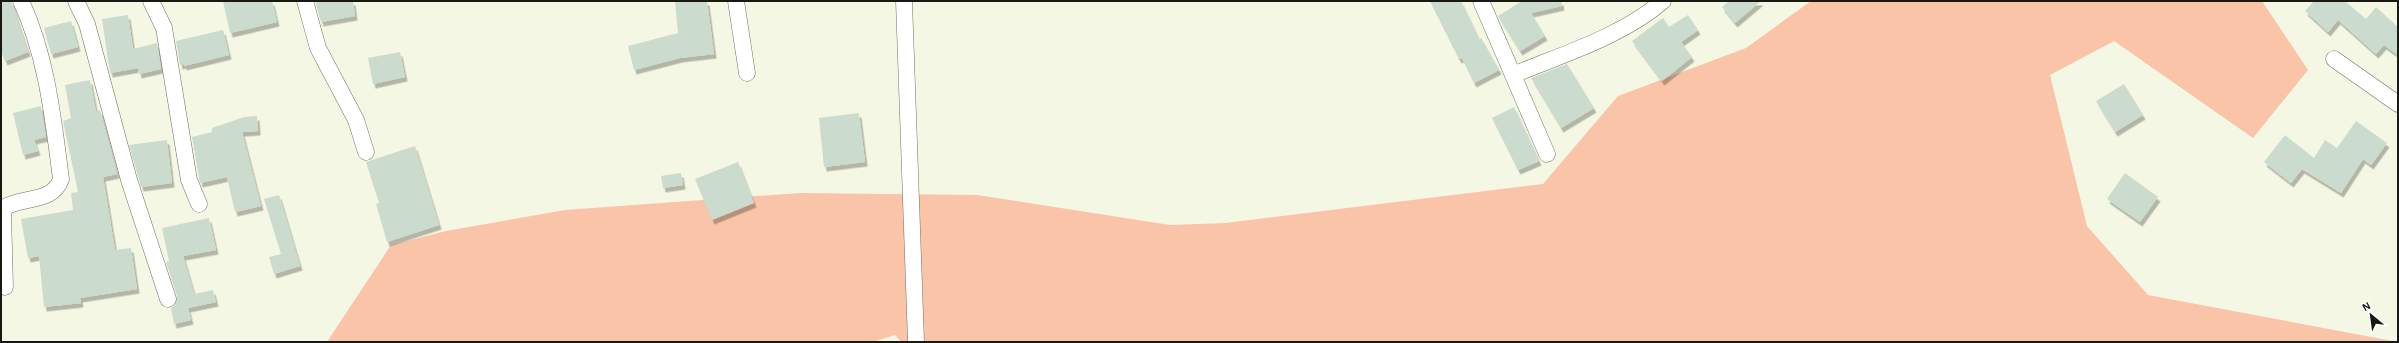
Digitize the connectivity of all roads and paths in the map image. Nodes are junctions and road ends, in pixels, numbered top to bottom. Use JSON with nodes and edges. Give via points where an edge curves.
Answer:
{"nodes":[{"id":1,"x":21,"y":1,"type":"edge"},
{"id":2,"x":76,"y":1,"type":"edge"},
{"id":3,"x":152,"y":1,"type":"edge"},
{"id":4,"x":305,"y":1,"type":"edge"},
{"id":5,"x":736,"y":1,"type":"edge"},
{"id":6,"x":904,"y":1,"type":"edge"},
{"id":7,"x":1481,"y":1,"type":"edge"},
{"id":8,"x":1663,"y":1,"type":"edge"},
{"id":9,"x":2334,"y":58,"type":"dead end"},
{"id":10,"x":747,"y":73,"type":"dead end"},
{"id":11,"x":1513,"y":75,"type":"junction"},
{"id":12,"x":2398,"y":104,"type":"edge"},
{"id":13,"x":366,"y":152,"type":"dead end"},
{"id":14,"x":1548,"y":154,"type":"dead end"},
{"id":15,"x":199,"y":204,"type":"dead end"},
{"id":16,"x":5,"y":287,"type":"dead end"},
{"id":17,"x":168,"y":299,"type":"dead end"},
{"id":18,"x":916,"y":342,"type":"edge"}],
"edges":[{"from":1,"to":16,"type":"street","via":[[28,15],[48,82],[61,179],[58,189],[51,194],[5,207],[2,214]]},
{"from":2,"to":17,"type":"street","via":[[87,24],[129,180]]},
{"from":3,"to":15,"type":"street","via":[[164,28],[189,180]]},
{"from":4,"to":13,"type":"street","via":[[318,48],[356,120]]},
{"from":5,"to":10,"type":"street"},
{"from":6,"to":18,"type":"street"},
{"from":7,"to":11,"type":"street"},
{"from":8,"to":11,"type":"street","via":[[1650,12],[1617,31]]},
{"from":9,"to":12,"type":"street"},
{"from":11,"to":14,"type":"street"}]}
